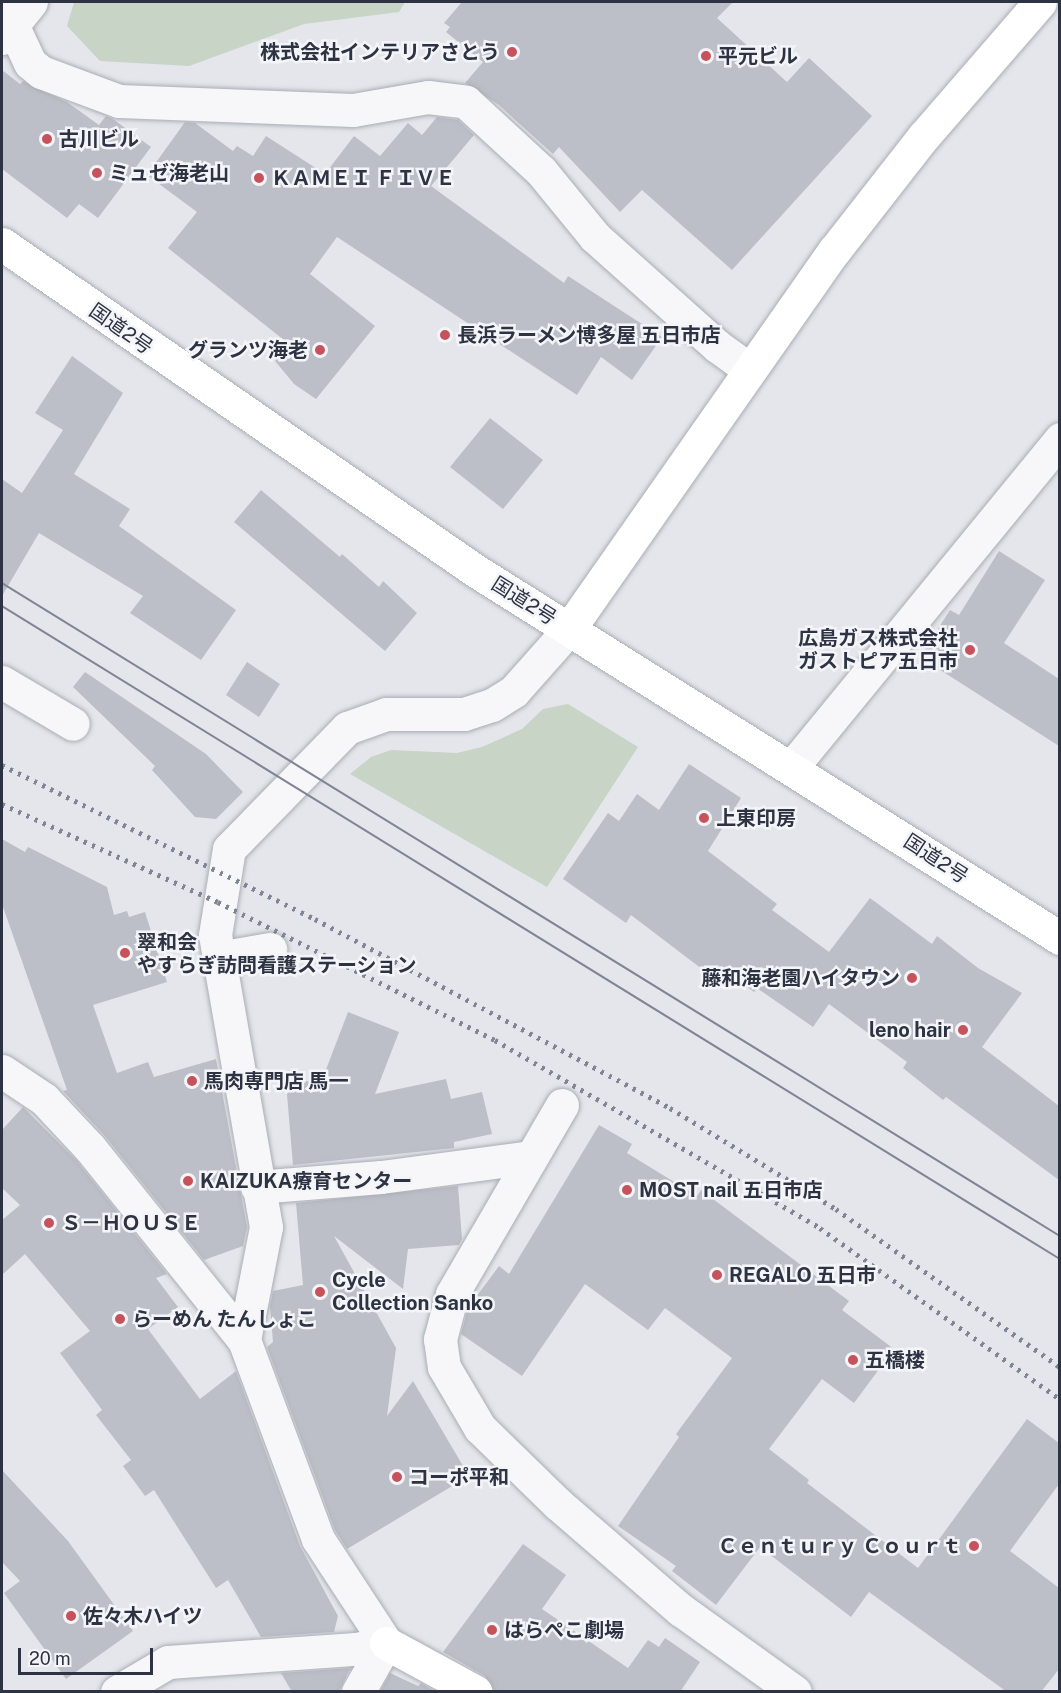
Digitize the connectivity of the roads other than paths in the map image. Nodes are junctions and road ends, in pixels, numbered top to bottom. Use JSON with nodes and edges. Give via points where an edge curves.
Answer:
{"nodes":[{"id":1,"x":31,"y":2,"type":"edge"},
{"id":2,"x":1040,"y":2,"type":"edge"},
{"id":3,"x":4,"y":23,"type":"edge"},
{"id":4,"x":2,"y":244,"type":"edge"},
{"id":5,"x":749,"y":369,"type":"junction"},
{"id":6,"x":1059,"y":439,"type":"edge"},
{"id":7,"x":569,"y":629,"type":"junction"},
{"id":8,"x":2,"y":682,"type":"edge"},
{"id":9,"x":74,"y":724,"type":"dead end"},
{"id":10,"x":792,"y":767,"type":"junction"},
{"id":11,"x":1059,"y":938,"type":"edge"},
{"id":12,"x":270,"y":949,"type":"dead end"},
{"id":13,"x":219,"y":958,"type":"junction"},
{"id":14,"x":2,"y":1071,"type":"edge"},
{"id":15,"x":562,"y":1105,"type":"dead end"},
{"id":16,"x":531,"y":1157,"type":"junction"},
{"id":17,"x":257,"y":1187,"type":"junction"},
{"id":18,"x":244,"y":1340,"type":"junction"},
{"id":19,"x":386,"y":1643,"type":"junction"},
{"id":20,"x":117,"y":1692,"type":"edge"},
{"id":21,"x":358,"y":1692,"type":"edge"},
{"id":22,"x":476,"y":1692,"type":"edge"},
{"id":23,"x":795,"y":1692,"type":"edge"}],
"edges":[{"from":1,"to":3,"type":"street"},
{"from":2,"to":5,"type":"main road","via":[[924,136]]},
{"from":3,"to":5,"type":"street","via":[[30,63],[41,72],[119,101],[353,110],[428,97],[466,102],[541,171],[595,237],[717,346]]},
{"from":4,"to":7,"type":"main road","name":"国道2号","via":[[273,434]]},
{"from":5,"to":7,"type":"main road"},
{"from":6,"to":10,"type":"street"},
{"from":7,"to":10,"type":"main road","name":"国道2号"},
{"from":7,"to":13,"type":"street","via":[[514,691],[492,705],[464,714],[386,714],[364,719],[332,739],[229,849],[216,924]]},
{"from":8,"to":9,"type":"street"},
{"from":10,"to":11,"type":"main road","name":"国道2号"},
{"from":12,"to":13,"type":"street"},
{"from":13,"to":17,"type":"street","via":[[253,1142]]},
{"from":14,"to":18,"type":"street","via":[[44,1099],[68,1123]]},
{"from":15,"to":16,"type":"street"},
{"from":16,"to":17,"type":"street","via":[[381,1177]]},
{"from":16,"to":23,"type":"street","via":[[452,1294],[440,1339],[441,1355],[452,1383],[480,1428],[558,1504],[681,1610]]},
{"from":17,"to":18,"type":"street","via":[[266,1227]]},
{"from":18,"to":19,"type":"street","via":[[318,1539]]},
{"from":19,"to":20,"type":"street","via":[[356,1650],[168,1662]]},
{"from":19,"to":21,"type":"street"},
{"from":19,"to":22,"type":"main road"}]}
